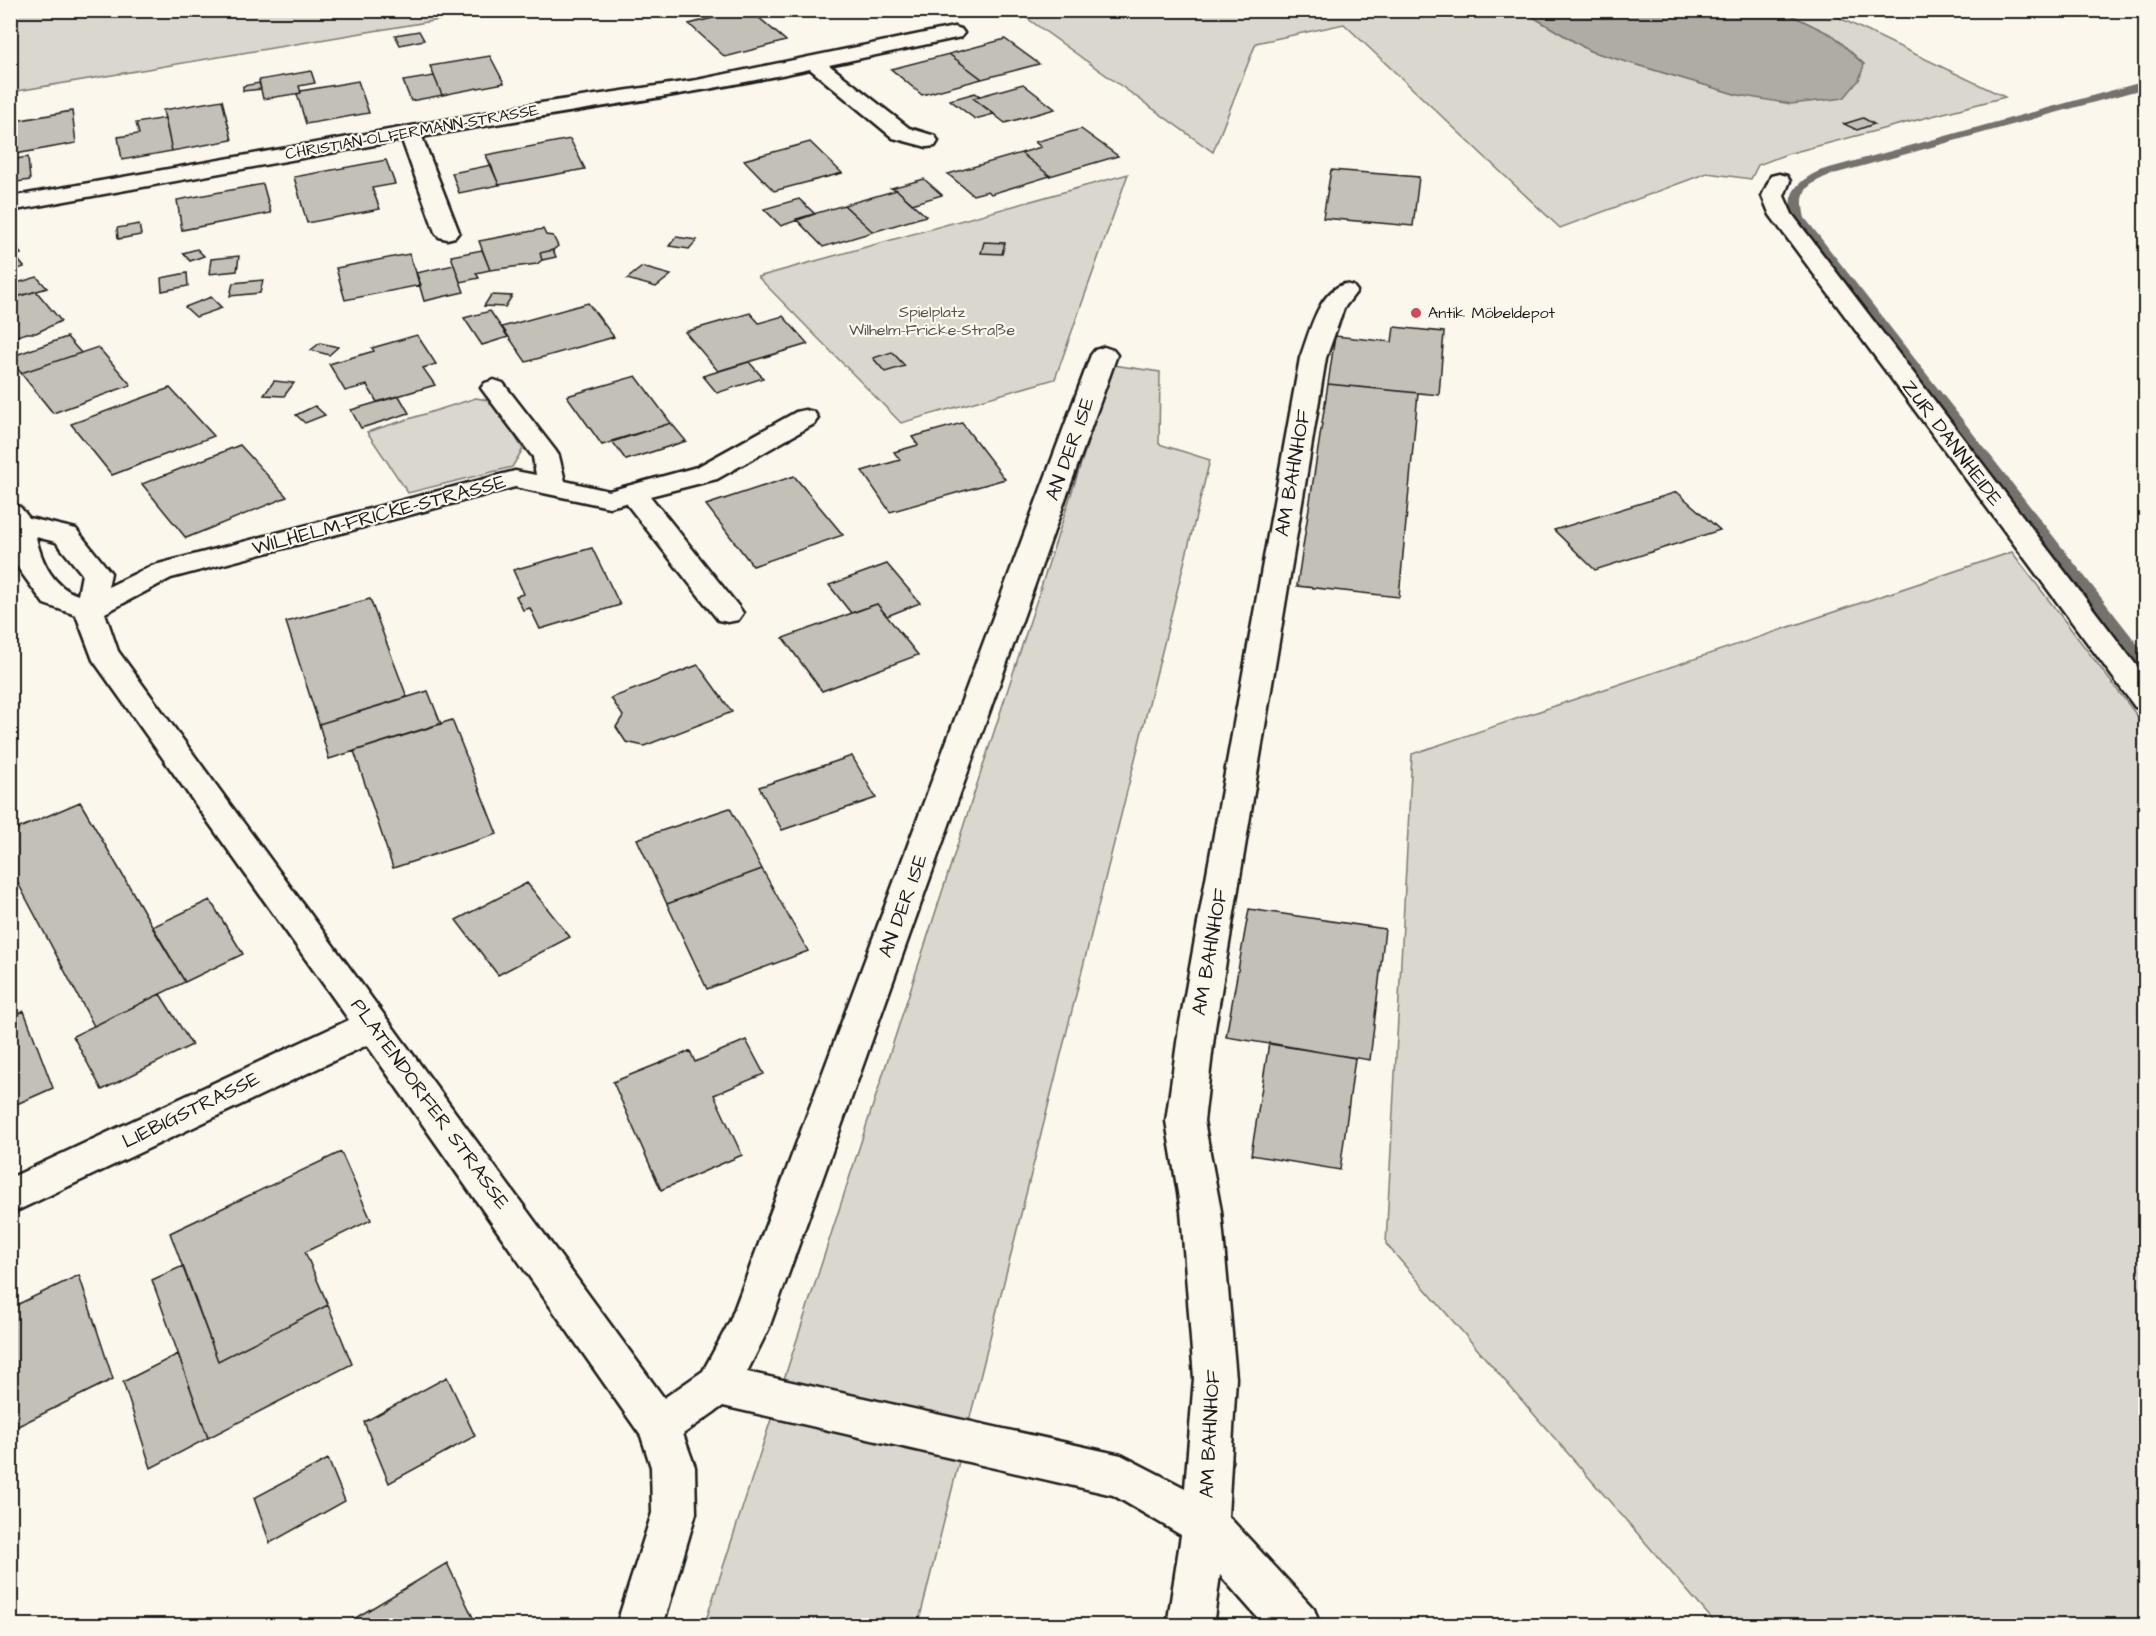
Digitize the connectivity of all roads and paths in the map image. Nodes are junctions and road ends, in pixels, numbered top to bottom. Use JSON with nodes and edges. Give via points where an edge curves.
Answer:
{"nodes":[{"id":1,"x":954,"y":33,"type":"dead end"},
{"id":2,"x":813,"y":62,"type":"junction"},
{"id":3,"x":410,"y":133,"type":"junction"},
{"id":4,"x":927,"y":141,"type":"dead end"},
{"id":5,"x":1779,"y":181,"type":"dead end"},
{"id":6,"x":10,"y":204,"type":"edge"},
{"id":7,"x":447,"y":232,"type":"dead end"},
{"id":8,"x":1345,"y":291,"type":"dead end"},
{"id":9,"x":1104,"y":355,"type":"dead end"},
{"id":10,"x":494,"y":388,"type":"dead end"},
{"id":11,"x":805,"y":418,"type":"dead end"},
{"id":12,"x":552,"y":485,"type":"junction"},
{"id":13,"x":633,"y":492,"type":"junction"},
{"id":14,"x":13,"y":522,"type":"edge"},
{"id":15,"x":89,"y":609,"type":"junction"},
{"id":16,"x":728,"y":613,"type":"dead end"},
{"id":17,"x":2145,"y":700,"type":"edge"},
{"id":18,"x":373,"y":1025,"type":"junction"},
{"id":19,"x":10,"y":1197,"type":"edge"},
{"id":20,"x":718,"y":1385,"type":"junction"},
{"id":21,"x":659,"y":1426,"type":"junction"},
{"id":22,"x":1205,"y":1524,"type":"junction"},
{"id":23,"x":639,"y":1626,"type":"edge"},
{"id":24,"x":1190,"y":1626,"type":"edge"},
{"id":25,"x":1297,"y":1626,"type":"edge"}],
"edges":[{"from":1,"to":2,"type":"street","name":"CHRISTIAN-OLFERMANN-STRASSE"},
{"from":2,"to":3,"type":"street","name":"CHRISTIAN-OLFERMANN-STRASSE","via":[[723,81]]},
{"from":2,"to":4,"type":"street","via":[[901,133]]},
{"from":3,"to":6,"type":"street","name":"CHRISTIAN-OLFERMANN-STRASSE"},
{"from":3,"to":7,"type":"street"},
{"from":5,"to":17,"type":"street","name":"ZUR DANNHEIDE","via":[[1773,196],[1781,215]]},
{"from":8,"to":22,"type":"street","name":"AM BAHNHOF","via":[[1332,307],[1313,358],[1197,1028],[1185,1121],[1201,1211],[1215,1378]]},
{"from":9,"to":20,"type":"street","name":"AN DER ISE","via":[[748,1328]]},
{"from":10,"to":12,"type":"street","via":[[546,456]]},
{"from":11,"to":13,"type":"street","name":"WILHELM-FRICKE-STRASSE","via":[[707,472]]},
{"from":12,"to":13,"type":"street","name":"WILHELM-FRICKE-STRASSE","via":[[609,499]]},
{"from":12,"to":15,"type":"street","name":"WILHELM-FRICKE-STRASSE","via":[[515,479],[161,572]]},
{"from":13,"to":16,"type":"street"},
{"from":14,"to":15,"type":"street","via":[[27,561],[54,597]]},
{"from":14,"to":15,"type":"street","via":[[66,535],[97,573]]},
{"from":15,"to":18,"type":"street","name":"PLATENDORFER STRASSE","via":[[104,654]]},
{"from":18,"to":19,"type":"street","name":"LIEBIGSTRASSE"},
{"from":18,"to":21,"type":"street","name":"PLATENDORFER STRASSE"},
{"from":20,"to":21,"type":"street","name":"AN DER ISE"},
{"from":20,"to":22,"type":"street","via":[[1121,1476]]},
{"from":21,"to":23,"type":"street","name":"PLATENDORFER STRASSE","via":[[673,1467],[674,1513]]},
{"from":22,"to":24,"type":"street","name":"AM BAHNHOF"},
{"from":22,"to":25,"type":"street"}]}
